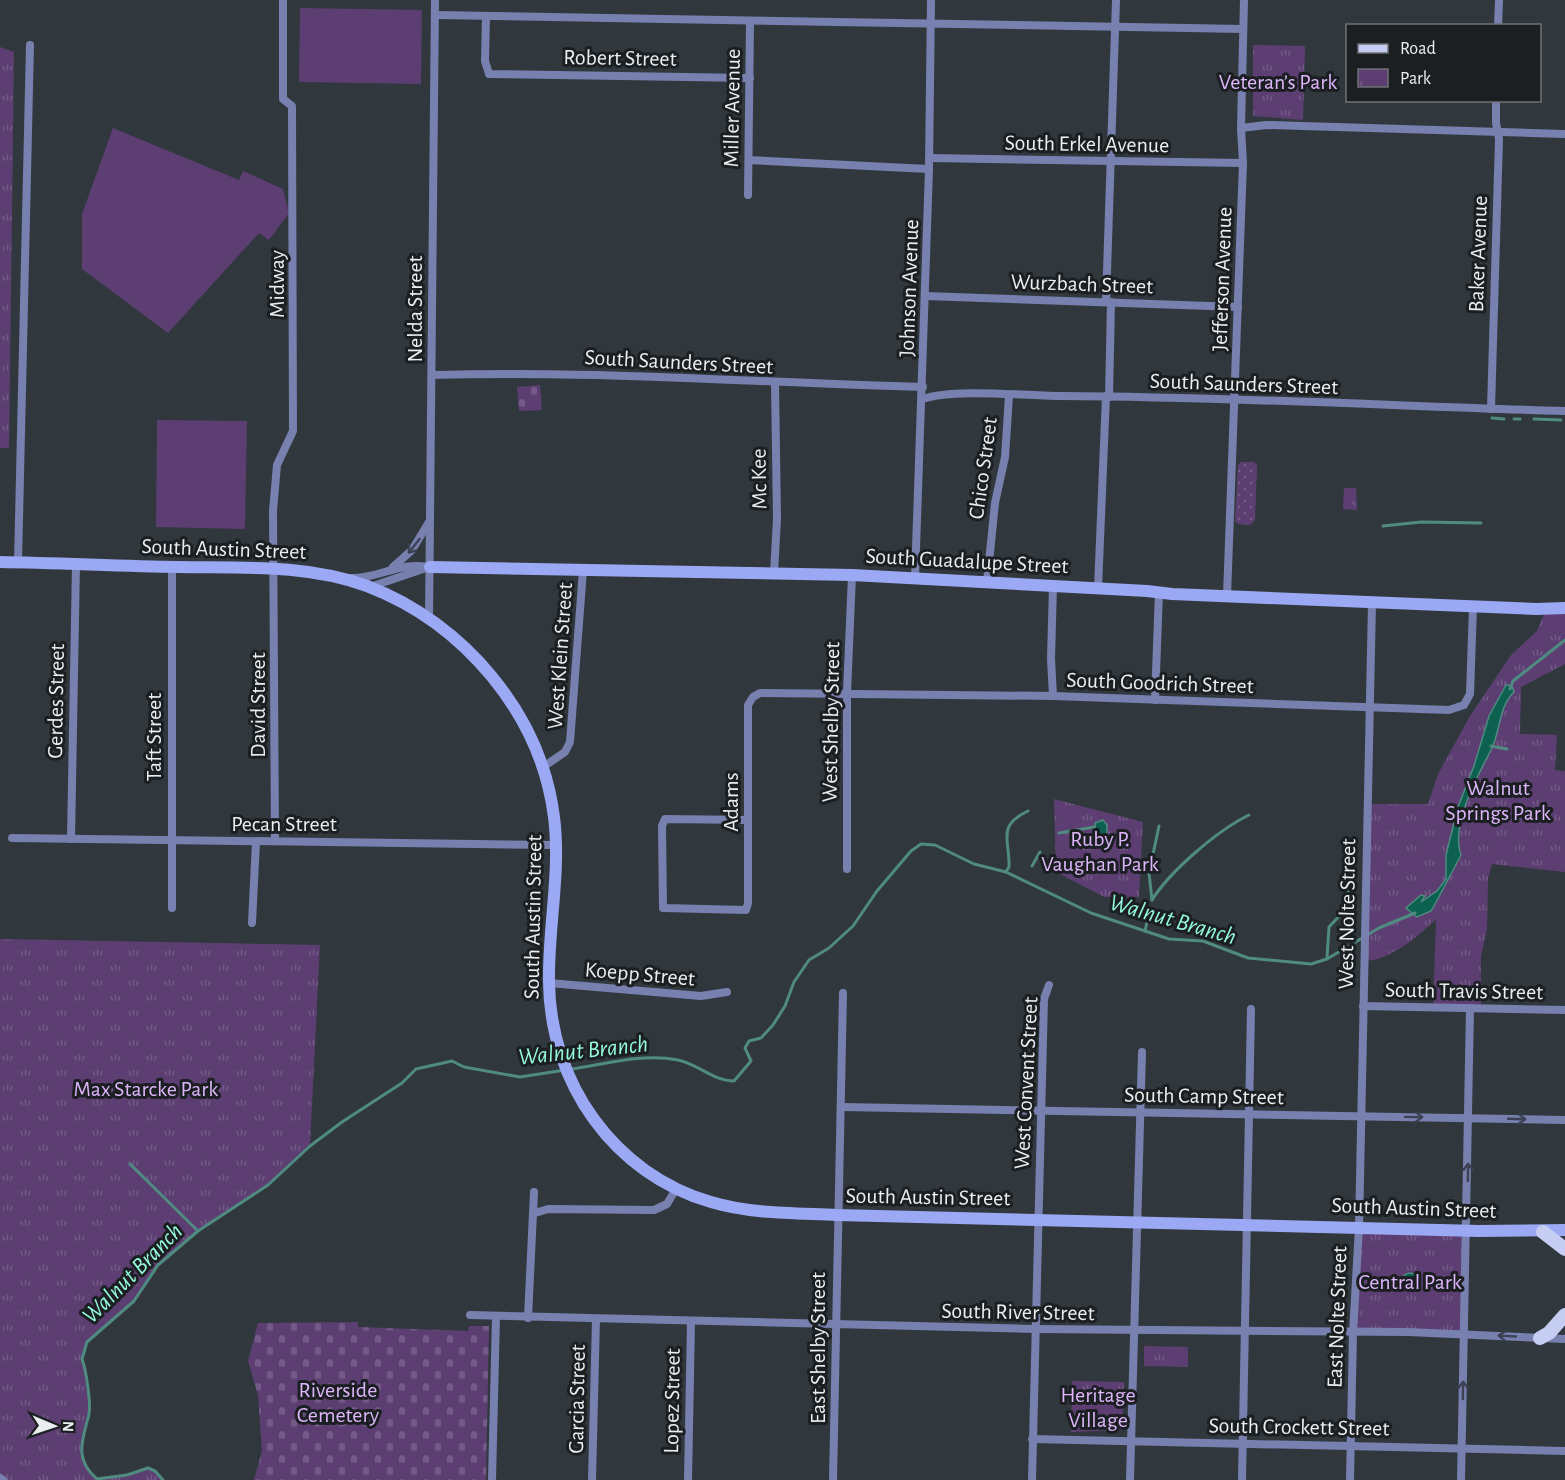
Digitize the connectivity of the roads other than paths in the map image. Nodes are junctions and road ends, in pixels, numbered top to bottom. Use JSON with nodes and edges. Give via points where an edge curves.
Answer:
{"nodes":[{"id":1,"x":283,"y":0,"type":"edge"},
{"id":2,"x":435,"y":0,"type":"edge"},
{"id":3,"x":931,"y":0,"type":"edge"},
{"id":4,"x":1116,"y":0,"type":"edge"},
{"id":5,"x":1244,"y":0,"type":"edge"},
{"id":6,"x":1499,"y":0,"type":"edge"},
{"id":7,"x":435,"y":15,"type":"junction"},
{"id":8,"x":486,"y":16,"type":"junction"},
{"id":9,"x":750,"y":22,"type":"junction"},
{"id":10,"x":931,"y":22,"type":"junction"},
{"id":11,"x":1498,"y":24,"type":"edge"},
{"id":12,"x":1115,"y":26,"type":"junction"},
{"id":13,"x":1243,"y":29,"type":"junction"},
{"id":14,"x":30,"y":45,"type":"dead end"},
{"id":15,"x":750,"y":78,"type":"junction"},
{"id":16,"x":1496,"y":102,"type":"edge"},
{"id":17,"x":1241,"y":128,"type":"junction"},
{"id":18,"x":1497,"y":132,"type":"junction"},
{"id":19,"x":1565,"y":134,"type":"edge"},
{"id":20,"x":929,"y":158,"type":"junction"},
{"id":21,"x":749,"y":160,"type":"junction"},
{"id":22,"x":1111,"y":161,"type":"junction"},
{"id":23,"x":1243,"y":163,"type":"junction"},
{"id":24,"x":929,"y":169,"type":"junction"},
{"id":25,"x":748,"y":195,"type":"dead end"},
{"id":26,"x":925,"y":296,"type":"junction"},
{"id":27,"x":1108,"y":302,"type":"junction"},
{"id":28,"x":1238,"y":307,"type":"junction"},
{"id":29,"x":432,"y":375,"type":"junction"},
{"id":30,"x":775,"y":384,"type":"junction"},
{"id":31,"x":923,"y":387,"type":"junction"},
{"id":32,"x":1009,"y":396,"type":"junction"},
{"id":33,"x":1107,"y":397,"type":"junction"},
{"id":34,"x":922,"y":399,"type":"junction"},
{"id":35,"x":1235,"y":401,"type":"junction"},
{"id":36,"x":1491,"y":409,"type":"junction"},
{"id":37,"x":1565,"y":411,"type":"edge"},
{"id":38,"x":429,"y":522,"type":"junction"},
{"id":39,"x":0,"y":562,"type":"edge"},
{"id":40,"x":18,"y":562,"type":"junction"},
{"id":41,"x":76,"y":564,"type":"junction"},
{"id":42,"x":172,"y":567,"type":"junction"},
{"id":43,"x":393,"y":567,"type":"junction"},
{"id":44,"x":430,"y":567,"type":"junction"},
{"id":45,"x":274,"y":568,"type":"junction"},
{"id":46,"x":583,"y":570,"type":"junction"},
{"id":47,"x":774,"y":573,"type":"junction"},
{"id":48,"x":852,"y":575,"type":"junction"},
{"id":49,"x":915,"y":578,"type":"junction"},
{"id":50,"x":345,"y":579,"type":"junction"},
{"id":51,"x":987,"y":582,"type":"junction"},
{"id":52,"x":1053,"y":586,"type":"junction"},
{"id":53,"x":370,"y":587,"type":"junction"},
{"id":54,"x":1098,"y":588,"type":"junction"},
{"id":55,"x":1159,"y":592,"type":"junction"},
{"id":56,"x":1227,"y":596,"type":"junction"},
{"id":57,"x":1372,"y":602,"type":"junction"},
{"id":58,"x":1473,"y":607,"type":"junction"},
{"id":59,"x":1565,"y":608,"type":"edge"},
{"id":60,"x":429,"y":619,"type":"junction"},
{"id":61,"x":848,"y":693,"type":"junction"},
{"id":62,"x":755,"y":696,"type":"joint"},
{"id":63,"x":1053,"y":696,"type":"junction"},
{"id":64,"x":1155,"y":700,"type":"junction"},
{"id":65,"x":1368,"y":706,"type":"junction"},
{"id":66,"x":543,"y":767,"type":"junction"},
{"id":67,"x":748,"y":820,"type":"junction"},
{"id":68,"x":12,"y":838,"type":"dead end"},
{"id":69,"x":71,"y":839,"type":"junction"},
{"id":70,"x":171,"y":840,"type":"junction"},
{"id":71,"x":275,"y":841,"type":"junction"},
{"id":72,"x":256,"y":842,"type":"junction"},
{"id":73,"x":556,"y":845,"type":"junction"},
{"id":74,"x":847,"y":869,"type":"dead end"},
{"id":75,"x":172,"y":908,"type":"dead end"},
{"id":76,"x":252,"y":922,"type":"dead end"},
{"id":77,"x":549,"y":983,"type":"junction"},
{"id":78,"x":1048,"y":985,"type":"dead end"},
{"id":79,"x":727,"y":992,"type":"dead end"},
{"id":80,"x":843,"y":993,"type":"dead end"},
{"id":81,"x":1363,"y":1006,"type":"junction"},
{"id":82,"x":1470,"y":1008,"type":"junction"},
{"id":83,"x":1251,"y":1009,"type":"dead end"},
{"id":84,"x":1565,"y":1011,"type":"edge"},
{"id":85,"x":1142,"y":1052,"type":"dead end"},
{"id":86,"x":842,"y":1107,"type":"junction"},
{"id":87,"x":1040,"y":1110,"type":"junction"},
{"id":88,"x":1142,"y":1112,"type":"junction"},
{"id":89,"x":1249,"y":1113,"type":"junction"},
{"id":90,"x":1360,"y":1115,"type":"junction"},
{"id":91,"x":1468,"y":1117,"type":"junction"},
{"id":92,"x":1565,"y":1120,"type":"edge"},
{"id":93,"x":676,"y":1189,"type":"junction"},
{"id":94,"x":534,"y":1192,"type":"dead end"},
{"id":95,"x":535,"y":1213,"type":"junction"},
{"id":96,"x":837,"y":1215,"type":"junction"},
{"id":97,"x":1037,"y":1219,"type":"junction"},
{"id":98,"x":1137,"y":1221,"type":"junction"},
{"id":99,"x":1247,"y":1224,"type":"junction"},
{"id":100,"x":1359,"y":1227,"type":"junction"},
{"id":101,"x":1467,"y":1230,"type":"junction"},
{"id":102,"x":1565,"y":1230,"type":"edge"},
{"id":103,"x":1544,"y":1232,"type":"junction"},
{"id":104,"x":1565,"y":1249,"type":"edge"},
{"id":105,"x":470,"y":1315,"type":"dead end"},
{"id":106,"x":1565,"y":1315,"type":"edge"},
{"id":107,"x":496,"y":1317,"type":"junction"},
{"id":108,"x":528,"y":1318,"type":"junction"},
{"id":109,"x":596,"y":1319,"type":"junction"},
{"id":110,"x":690,"y":1322,"type":"junction"},
{"id":111,"x":835,"y":1325,"type":"junction"},
{"id":112,"x":1035,"y":1329,"type":"junction"},
{"id":113,"x":1133,"y":1330,"type":"junction"},
{"id":114,"x":1243,"y":1332,"type":"junction"},
{"id":115,"x":1353,"y":1333,"type":"junction"},
{"id":116,"x":1464,"y":1334,"type":"junction"},
{"id":117,"x":1540,"y":1338,"type":"junction"},
{"id":118,"x":1565,"y":1339,"type":"edge"},
{"id":119,"x":1032,"y":1439,"type":"junction"},
{"id":120,"x":1130,"y":1441,"type":"junction"},
{"id":121,"x":1241,"y":1443,"type":"junction"},
{"id":122,"x":1350,"y":1444,"type":"junction"},
{"id":123,"x":1461,"y":1448,"type":"junction"},
{"id":124,"x":1565,"y":1451,"type":"edge"},
{"id":125,"x":492,"y":1480,"type":"edge"},
{"id":126,"x":592,"y":1480,"type":"edge"},
{"id":127,"x":688,"y":1480,"type":"edge"},
{"id":128,"x":833,"y":1480,"type":"edge"},
{"id":129,"x":1032,"y":1480,"type":"edge"},
{"id":130,"x":1130,"y":1480,"type":"edge"},
{"id":131,"x":1242,"y":1480,"type":"edge"},
{"id":132,"x":1350,"y":1480,"type":"edge"},
{"id":133,"x":1461,"y":1480,"type":"edge"}],
"edges":[{"from":1,"to":45,"type":"street","name":"Midway","via":[[283,99],[292,106],[293,431],[277,465]]},
{"from":2,"to":7,"type":"street","name":"Nelda Street"},
{"from":3,"to":10,"type":"street","name":"Johnson Avenue"},
{"from":4,"to":12,"type":"street"},
{"from":5,"to":13,"type":"street","name":"Jefferson Avenue"},
{"from":6,"to":11,"type":"street"},
{"from":7,"to":8,"type":"street"},
{"from":7,"to":29,"type":"street","name":"Nelda Street"},
{"from":8,"to":9,"type":"street"},
{"from":8,"to":15,"type":"street","name":"Robert Street","via":[[485,61],[489,74]]},
{"from":9,"to":10,"type":"street"},
{"from":9,"to":15,"type":"street","name":"Miller Avenue"},
{"from":10,"to":12,"type":"street"},
{"from":10,"to":20,"type":"street","name":"Johnson Avenue"},
{"from":12,"to":13,"type":"street"},
{"from":12,"to":22,"type":"street"},
{"from":13,"to":17,"type":"street","name":"Jefferson Avenue"},
{"from":14,"to":40,"type":"street"},
{"from":15,"to":21,"type":"street","name":"Miller Avenue"},
{"from":16,"to":18,"type":"street","name":"Baker Avenue"},
{"from":17,"to":18,"type":"street","via":[[1266,125]]},
{"from":17,"to":23,"type":"street","name":"Jefferson Avenue"},
{"from":18,"to":19,"type":"street"},
{"from":18,"to":36,"type":"street","name":"Baker Avenue"},
{"from":20,"to":22,"type":"street","name":"South Erkel Avenue"},
{"from":20,"to":24,"type":"street","name":"Johnson Avenue"},
{"from":21,"to":24,"type":"street"},
{"from":21,"to":25,"type":"street","name":"Miller Avenue"},
{"from":22,"to":23,"type":"street","name":"South Erkel Avenue"},
{"from":22,"to":27,"type":"street"},
{"from":23,"to":28,"type":"street","name":"Jefferson Avenue"},
{"from":24,"to":26,"type":"street","name":"Johnson Avenue"},
{"from":26,"to":27,"type":"street","name":"Wurzbach Street"},
{"from":26,"to":31,"type":"street","name":"Johnson Avenue"},
{"from":27,"to":28,"type":"street","name":"Wurzbach Street"},
{"from":27,"to":33,"type":"street"},
{"from":28,"to":35,"type":"street","name":"Jefferson Avenue"},
{"from":29,"to":30,"type":"street","name":"South Saunders Street","via":[[546,373]]},
{"from":29,"to":38,"type":"street","name":"Nelda Street"},
{"from":30,"to":31,"type":"street","name":"South Saunders Street"},
{"from":30,"to":47,"type":"street","name":"Mc Kee"},
{"from":31,"to":34,"type":"street","name":"Johnson Avenue"},
{"from":32,"to":33,"type":"street","name":"South Saunders Street"},
{"from":32,"to":34,"type":"street","name":"South Saunders Street","via":[[944,395]]},
{"from":32,"to":51,"type":"street","name":"Chico Street","via":[[1005,457],[995,503]]},
{"from":33,"to":35,"type":"street","name":"South Saunders Street"},
{"from":33,"to":54,"type":"street"},
{"from":34,"to":49,"type":"street","name":"Johnson Avenue"},
{"from":35,"to":36,"type":"street","name":"South Saunders Street"},
{"from":35,"to":56,"type":"street","name":"Jefferson Avenue"},
{"from":36,"to":37,"type":"street","name":"South Saunders Street"},
{"from":38,"to":43,"type":"street","one_way":true,"via":[[412,550]]},
{"from":38,"to":44,"type":"street","name":"Nelda Street"},
{"from":39,"to":40,"type":"main road","name":"South Austin Street"},
{"from":40,"to":41,"type":"main road","name":"South Austin Street"},
{"from":41,"to":42,"type":"main road","name":"South Austin Street"},
{"from":41,"to":69,"type":"street","name":"Gerdes Street"},
{"from":42,"to":45,"type":"main road","name":"South Austin Street"},
{"from":42,"to":70,"type":"street","name":"Taft Street"},
{"from":43,"to":44,"type":"street"},
{"from":43,"to":50,"type":"street"},
{"from":44,"to":46,"type":"main road","name":"South Guadalupe Street"},
{"from":44,"to":53,"type":"street","name":"South Guadalupe Street"},
{"from":44,"to":60,"type":"street","name":"Nelda Street"},
{"from":45,"to":50,"type":"main road","name":"South Austin Street"},
{"from":45,"to":71,"type":"street","name":"David Street"},
{"from":46,"to":47,"type":"main road","name":"South Guadalupe Street"},
{"from":46,"to":66,"type":"street","name":"West Klein Street","via":[[570,742],[564,752]]},
{"from":47,"to":48,"type":"main road","name":"South Guadalupe Street"},
{"from":48,"to":49,"type":"main road","name":"South Guadalupe Street"},
{"from":48,"to":61,"type":"street","name":"West Shelby Street"},
{"from":49,"to":51,"type":"main road","name":"South Guadalupe Street"},
{"from":50,"to":53,"type":"main road","name":"South Austin Street"},
{"from":51,"to":52,"type":"main road","name":"South Guadalupe Street"},
{"from":52,"to":54,"type":"main road","name":"South Guadalupe Street"},
{"from":52,"to":63,"type":"street"},
{"from":53,"to":60,"type":"main road","name":"South Austin Street"},
{"from":54,"to":55,"type":"main road","name":"South Guadalupe Street"},
{"from":55,"to":56,"type":"main road","name":"South Guadalupe Street"},
{"from":55,"to":64,"type":"street"},
{"from":56,"to":57,"type":"main road","name":"South Guadalupe Street"},
{"from":57,"to":58,"type":"main road","name":"South Guadalupe Street"},
{"from":57,"to":65,"type":"street","name":"West Nolte Street"},
{"from":58,"to":59,"type":"main road","name":"South Guadalupe Street"},
{"from":58,"to":65,"type":"street","name":"South Goodrich Street","via":[[1471,685],[1464,705],[1449,710]]},
{"from":60,"to":66,"type":"main road","name":"South Austin Street","via":[[465,648],[499,684],[524,724]]},
{"from":61,"to":62,"type":"street","name":"South Goodrich Street","via":[[766,691]]},
{"from":61,"to":63,"type":"street","name":"South Goodrich Street"},
{"from":61,"to":74,"type":"street","name":"West Shelby Street"},
{"from":62,"to":67,"type":"street","name":"Adams","via":[[748,705]]},
{"from":63,"to":64,"type":"street","name":"South Goodrich Street"},
{"from":64,"to":65,"type":"street","name":"South Goodrich Street"},
{"from":65,"to":81,"type":"street","name":"West Nolte Street"},
{"from":66,"to":73,"type":"main road","name":"South Austin Street"},
{"from":67,"to":67,"type":"street","name":"Adams","via":[[746,910],[663,908],[665,819]]},
{"from":68,"to":69,"type":"street","name":"Pecan Street"},
{"from":69,"to":70,"type":"street","name":"Pecan Street"},
{"from":70,"to":72,"type":"street","name":"Pecan Street"},
{"from":70,"to":75,"type":"street","name":"Taft Street"},
{"from":71,"to":72,"type":"street","name":"Pecan Street"},
{"from":71,"to":73,"type":"street","name":"Pecan Street"},
{"from":72,"to":76,"type":"street"},
{"from":73,"to":77,"type":"main road","name":"South Austin Street"},
{"from":77,"to":79,"type":"street","name":"Koepp Street","via":[[701,996]]},
{"from":77,"to":93,"type":"main road","name":"South Austin Street","via":[[553,1023],[565,1066],[598,1127],[617,1149]]},
{"from":78,"to":87,"type":"street","name":"West Convent Street","via":[[1044,999]]},
{"from":80,"to":86,"type":"street"},
{"from":81,"to":82,"type":"street","name":"South Travis Street"},
{"from":81,"to":90,"type":"street","name":"West Nolte Street"},
{"from":82,"to":84,"type":"street","name":"South Travis Street"},
{"from":82,"to":91,"type":"street"},
{"from":83,"to":89,"type":"street"},
{"from":85,"to":88,"type":"street"},
{"from":86,"to":87,"type":"street","name":"South Camp Street"},
{"from":86,"to":96,"type":"street"},
{"from":87,"to":88,"type":"street","name":"South Camp Street"},
{"from":87,"to":97,"type":"street","name":"West Convent Street"},
{"from":88,"to":89,"type":"street","name":"South Camp Street"},
{"from":88,"to":98,"type":"street"},
{"from":89,"to":90,"type":"street","name":"South Camp Street"},
{"from":89,"to":99,"type":"street"},
{"from":90,"to":91,"type":"street","name":"South Camp Street","one_way":true},
{"from":90,"to":100,"type":"street","name":"West Nolte Street"},
{"from":91,"to":92,"type":"street","name":"South Camp Street","one_way":true},
{"from":101,"to":91,"type":"street","one_way":true},
{"from":93,"to":95,"type":"street","via":[[666,1204],[654,1210],[548,1209]]},
{"from":93,"to":96,"type":"main road","name":"South Austin Street","via":[[737,1208]]},
{"from":94,"to":95,"type":"street"},
{"from":95,"to":108,"type":"street","via":[[531,1226]]},
{"from":96,"to":97,"type":"main road","name":"South Austin Street"},
{"from":96,"to":111,"type":"street","name":"East Shelby Street"},
{"from":97,"to":98,"type":"main road","name":"South Austin Street"},
{"from":97,"to":112,"type":"street","name":"West Convent Street"},
{"from":98,"to":99,"type":"main road","name":"South Austin Street"},
{"from":98,"to":113,"type":"street"},
{"from":99,"to":100,"type":"main road","name":"South Austin Street"},
{"from":99,"to":114,"type":"street"},
{"from":100,"to":101,"type":"main road","name":"South Austin Street"},
{"from":100,"to":115,"type":"street","name":"East Nolte Street"},
{"from":101,"to":103,"type":"main road","name":"South Austin Street"},
{"from":101,"to":116,"type":"street"},
{"from":102,"to":103,"type":"main road","name":"South Austin Street"},
{"from":103,"to":104,"type":"main road"},
{"from":105,"to":107,"type":"street","name":"South River Street"},
{"from":106,"to":117,"type":"main road"},
{"from":107,"to":108,"type":"street","name":"South River Street"},
{"from":107,"to":125,"type":"street"},
{"from":108,"to":109,"type":"street","name":"South River Street"},
{"from":109,"to":110,"type":"street","name":"South River Street"},
{"from":109,"to":126,"type":"street","name":"Garcia Street"},
{"from":110,"to":111,"type":"street","name":"South River Street"},
{"from":110,"to":127,"type":"street","name":"Lopez Street"},
{"from":111,"to":112,"type":"street","name":"South River Street"},
{"from":111,"to":128,"type":"street","name":"East Shelby Street"},
{"from":112,"to":113,"type":"street","name":"South River Street"},
{"from":112,"to":119,"type":"street","name":"West Convent Street"},
{"from":113,"to":114,"type":"street","name":"South River Street"},
{"from":113,"to":120,"type":"street"},
{"from":114,"to":115,"type":"street","name":"South River Street"},
{"from":114,"to":121,"type":"street"},
{"from":115,"to":116,"type":"street","name":"South River Street"},
{"from":115,"to":122,"type":"street","name":"East Nolte Street"},
{"from":117,"to":116,"type":"street","name":"South River Street","one_way":true},
{"from":123,"to":116,"type":"street","one_way":true},
{"from":117,"to":118,"type":"street","name":"South River Street"},
{"from":119,"to":120,"type":"street","name":"South Crockett Street"},
{"from":119,"to":129,"type":"street","name":"West Convent Street"},
{"from":120,"to":121,"type":"street","name":"South Crockett Street"},
{"from":120,"to":130,"type":"street"},
{"from":121,"to":122,"type":"street","name":"South Crockett Street"},
{"from":121,"to":131,"type":"street"},
{"from":122,"to":123,"type":"street","name":"South Crockett Street"},
{"from":122,"to":132,"type":"street","name":"East Nolte Street"},
{"from":123,"to":124,"type":"street","name":"South Crockett Street"},
{"from":123,"to":133,"type":"street"}]}
